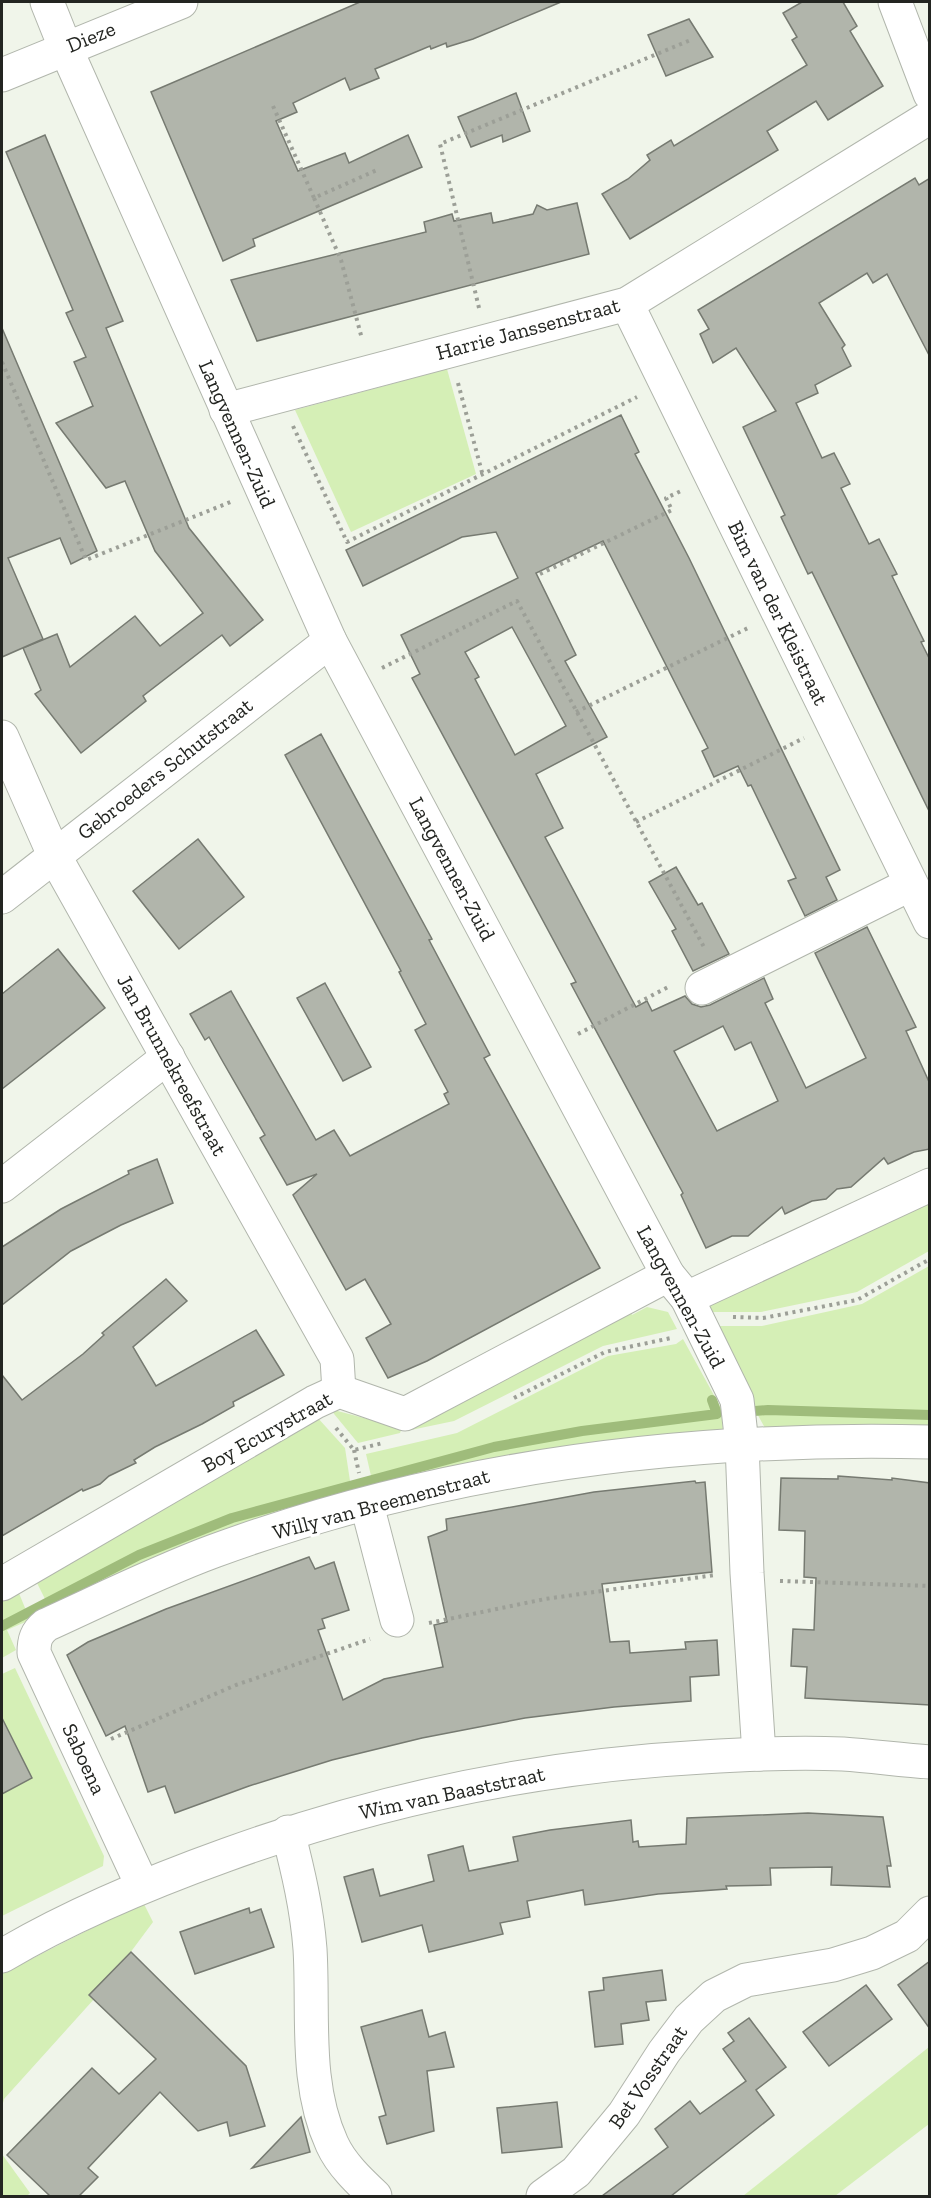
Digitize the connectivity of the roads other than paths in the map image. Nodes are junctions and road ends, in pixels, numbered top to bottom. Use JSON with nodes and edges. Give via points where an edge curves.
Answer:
{"nodes":[{"id":1,"x":47,"y":2,"type":"edge"},
{"id":2,"x":181,"y":2,"type":"edge"},
{"id":3,"x":895,"y":2,"type":"edge"},
{"id":4,"x":65,"y":47,"type":"junction"},
{"id":5,"x":2,"y":75,"type":"edge"},
{"id":6,"x":930,"y":94,"type":"edge"},
{"id":7,"x":930,"y":117,"type":"edge"},
{"id":8,"x":627,"y":304,"type":"junction"},
{"id":9,"x":226,"y":410,"type":"junction"},
{"id":10,"x":330,"y":642,"type":"junction"},
{"id":11,"x":2,"y":737,"type":"edge"},
{"id":12,"x":54,"y":855,"type":"junction"},
{"id":13,"x":911,"y":884,"type":"junction"},
{"id":14,"x":2,"y":897,"type":"edge"},
{"id":15,"x":930,"y":922,"type":"edge"},
{"id":16,"x":698,"y":984,"type":"road end"},
{"id":17,"x":168,"y":1056,"type":"junction"},
{"id":18,"x":930,"y":1185,"type":"edge"},
{"id":19,"x":2,"y":1186,"type":"edge"},
{"id":20,"x":684,"y":1298,"type":"junction"},
{"id":21,"x":327,"y":1397,"type":"junction"},
{"id":22,"x":930,"y":1442,"type":"edge"},
{"id":23,"x":742,"y":1444,"type":"junction"},
{"id":24,"x":363,"y":1490,"type":"junction"},
{"id":25,"x":2,"y":1584,"type":"edge"},
{"id":26,"x":398,"y":1620,"type":"dead end"},
{"id":27,"x":38,"y":1632,"type":"joint"},
{"id":28,"x":759,"y":1754,"type":"junction"},
{"id":29,"x":930,"y":1762,"type":"edge"},
{"id":30,"x":288,"y":1832,"type":"junction"},
{"id":31,"x":142,"y":1885,"type":"junction"},
{"id":32,"x":930,"y":1913,"type":"edge"},
{"id":33,"x":2,"y":1956,"type":"edge"},
{"id":34,"x":375,"y":2196,"type":"edge"},
{"id":35,"x":543,"y":2196,"type":"edge"}],
"edges":[{"from":1,"to":4,"type":"street","name":"Langvennen-Zuid"},
{"from":2,"to":4,"type":"street","name":"Dieze"},
{"from":3,"to":6,"type":"street"},
{"from":4,"to":5,"type":"street","name":"Dieze"},
{"from":4,"to":9,"type":"street","name":"Langvennen-Zuid"},
{"from":7,"to":8,"type":"street","name":"Harrie Janssenstraat"},
{"from":8,"to":9,"type":"street","name":"Harrie Janssenstraat"},
{"from":8,"to":13,"type":"street","name":"Bim van der Kleistraat"},
{"from":9,"to":10,"type":"street","name":"Langvennen-Zuid"},
{"from":10,"to":12,"type":"street","name":"Gebroeders Schutstraat"},
{"from":10,"to":20,"type":"street","name":"Langvennen-Zuid"},
{"from":11,"to":12,"type":"street","name":"Jan Brunnekreefstraat"},
{"from":12,"to":14,"type":"street","name":"Gebroeders Schutstraat"},
{"from":12,"to":17,"type":"street","name":"Jan Brunnekreefstraat"},
{"from":13,"to":15,"type":"street","name":"Bim van der Kleistraat"},
{"from":13,"to":16,"type":"street"},
{"from":17,"to":19,"type":"street"},
{"from":17,"to":21,"type":"street","name":"Jan Brunnekreefstraat","via":[[337,1359]]},
{"from":18,"to":20,"type":"street","name":"Boy Ecurystraat"},
{"from":20,"to":21,"type":"street","name":"Boy Ecurystraat","via":[[405,1414]]},
{"from":20,"to":23,"type":"street","name":"Langvennen-Zuid","via":[[737,1400]]},
{"from":21,"to":25,"type":"street","name":"Boy Ecurystraat"},
{"from":22,"to":23,"type":"street","name":"Willy van Breemenstraat"},
{"from":23,"to":24,"type":"street","name":"Willy van Breemenstraat","via":[[624,1454]]},
{"from":23,"to":28,"type":"street","name":"Langvennen-Zuid"},
{"from":24,"to":26,"type":"street"},
{"from":24,"to":27,"type":"street","name":"Willy van Breemenstraat","via":[[212,1552],[46,1625]]},
{"from":27,"to":31,"type":"street","name":"Saboena","via":[[34,1653]]},
{"from":28,"to":29,"type":"street","name":"Wim van Baaststraat","via":[[842,1754]]},
{"from":28,"to":30,"type":"street","name":"Wim van Baaststraat","via":[[634,1761],[513,1777],[394,1802]]},
{"from":30,"to":31,"type":"street","name":"Wim van Baaststraat"},
{"from":30,"to":34,"type":"street","via":[[306,1908],[319,2106],[332,2145],[355,2177]]},
{"from":31,"to":33,"type":"street","name":"Wim van Baaststraat","via":[[46,1930]]},
{"from":32,"to":35,"type":"street","name":"Bet Vosstraat","via":[[907,1936],[872,1953],[833,1965],[746,1980],[714,1996],[689,2019],[624,2114],[576,2172]]}]}
